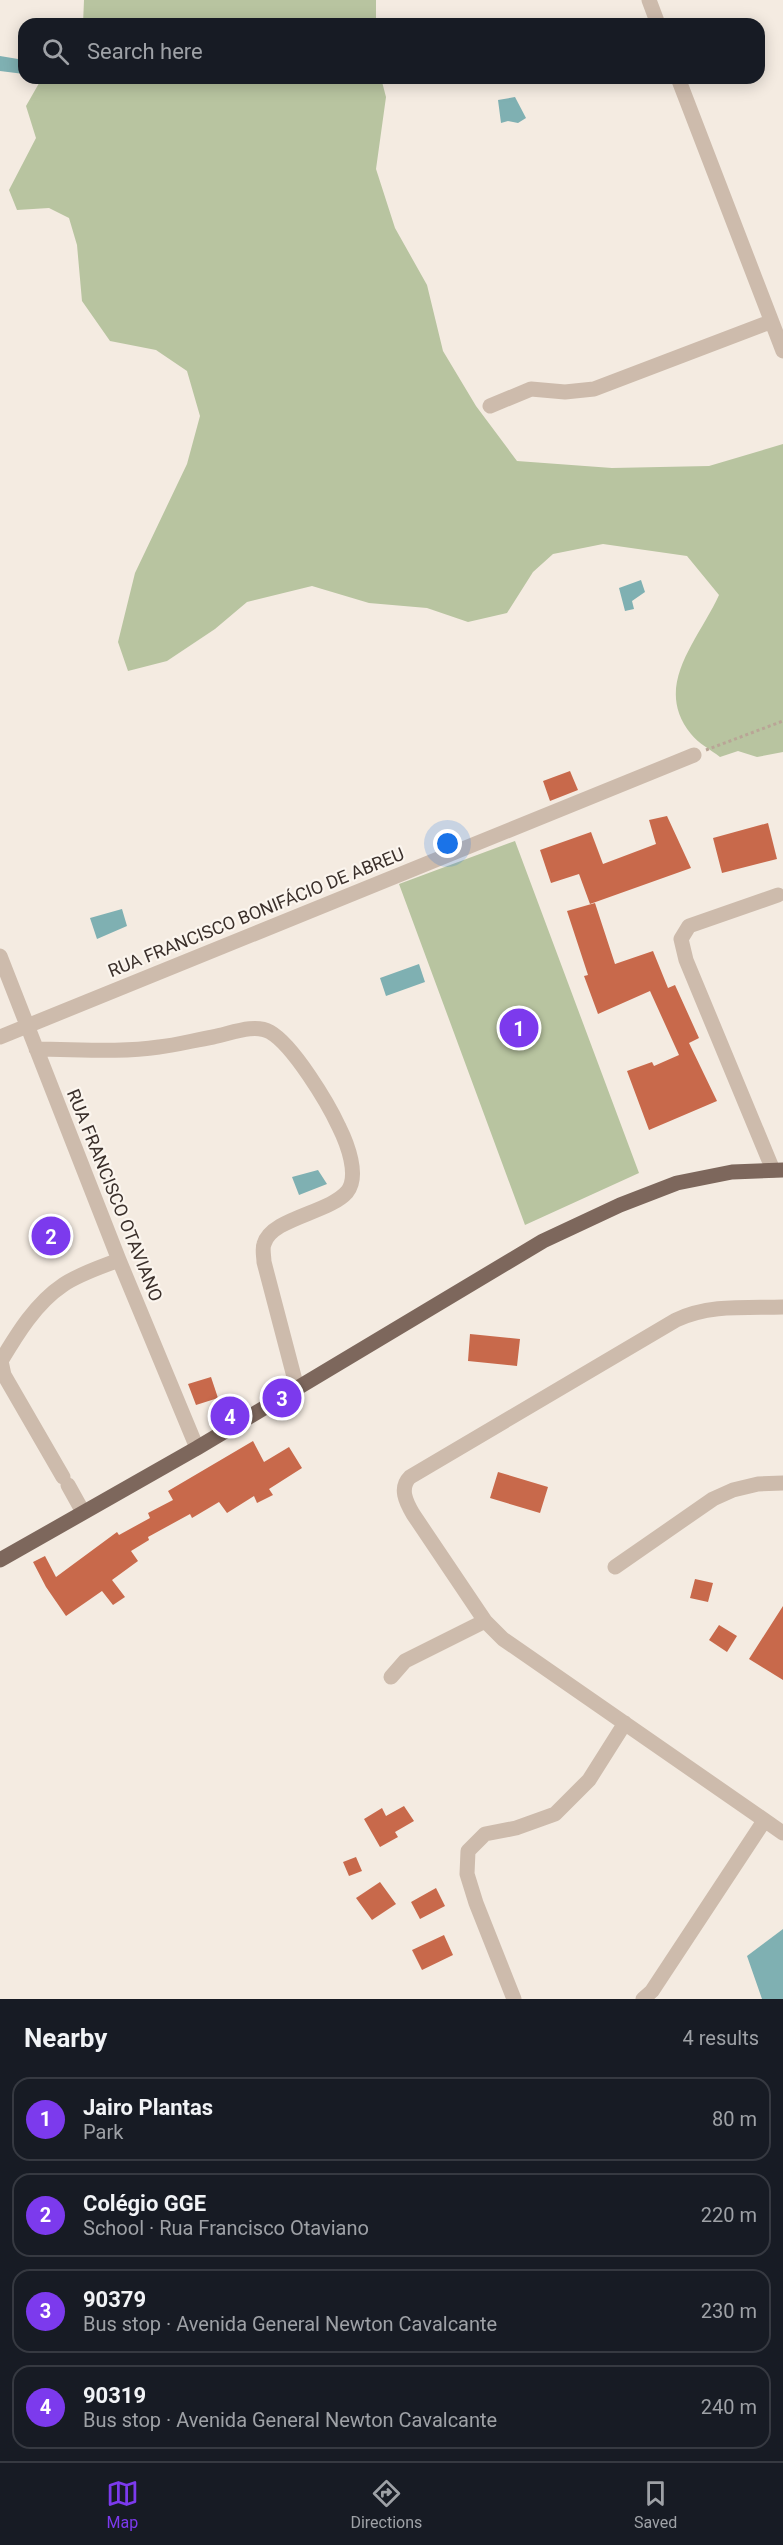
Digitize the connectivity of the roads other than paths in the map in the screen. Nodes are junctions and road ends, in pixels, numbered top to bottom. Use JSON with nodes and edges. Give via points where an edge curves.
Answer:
{"nodes":[{"id":1,"x":649,"y":0,"type":"edge"},
{"id":2,"x":656,"y":18,"type":"edge"},
{"id":3,"x":680,"y":84,"type":"edge"},
{"id":4,"x":770,"y":322,"type":"junction"},
{"id":5,"x":783,"y":351,"type":"edge"},
{"id":6,"x":489,"y":406,"type":"dead end"},
{"id":7,"x":694,"y":755,"type":"road end"},
{"id":8,"x":778,"y":895,"type":"dead end"},
{"id":9,"x":0,"y":956,"type":"edge"},
{"id":10,"x":27,"y":1026,"type":"junction"},
{"id":11,"x":0,"y":1037,"type":"edge"},
{"id":12,"x":36,"y":1048,"type":"junction"},
{"id":13,"x":778,"y":1170,"type":"edge"},
{"id":14,"x":119,"y":1260,"type":"junction"},
{"id":15,"x":783,"y":1306,"type":"edge"},
{"id":16,"x":297,"y":1388,"type":"junction"},
{"id":17,"x":197,"y":1448,"type":"junction"},
{"id":18,"x":783,"y":1482,"type":"edge"},
{"id":19,"x":83,"y":1512,"type":"junction"},
{"id":20,"x":0,"y":1560,"type":"edge"},
{"id":21,"x":615,"y":1568,"type":"dead end"},
{"id":22,"x":485,"y":1621,"type":"junction"},
{"id":23,"x":391,"y":1677,"type":"dead end"},
{"id":24,"x":625,"y":1723,"type":"junction"},
{"id":25,"x":764,"y":1821,"type":"junction"},
{"id":26,"x":783,"y":1833,"type":"edge"},
{"id":27,"x":514,"y":1999,"type":"edge"},
{"id":28,"x":643,"y":1999,"type":"edge"}],
"edges":[{"from":1,"to":2,"type":"street"},
{"from":3,"to":4,"type":"street"},
{"from":4,"to":5,"type":"street"},
{"from":4,"to":6,"type":"street","via":[[594,389],[531,389]]},
{"from":7,"to":10,"type":"street","name":"RUA FRANCISCO BONIFÁCIO DE ABREU"},
{"from":8,"to":13,"type":"street","via":[[689,926],[681,939],[686,960]]},
{"from":9,"to":10,"type":"street","name":"RUA FRANCISCO OTAVIANO"},
{"from":10,"to":11,"type":"street","name":"RUA FRANCISCO BONIFÁCIO DE ABREU"},
{"from":10,"to":12,"type":"street","name":"RUA FRANCISCO OTAVIANO"},
{"from":12,"to":14,"type":"street","name":"RUA FRANCISCO OTAVIANO"},
{"from":12,"to":16,"type":"street","via":[[157,1047],[253,1028],[270,1032],[304,1070],[341,1130],[352,1177],[348,1191],[330,1205],[283,1225],[270,1233],[264,1244],[264,1262]]},
{"from":13,"to":16,"type":"main road","via":[[732,1172],[677,1183],[620,1205],[543,1241]]},
{"from":14,"to":17,"type":"street","name":"RUA FRANCISCO OTAVIANO"},
{"from":14,"to":19,"type":"street","via":[[64,1284],[46,1299],[1,1361],[4,1375]]},
{"from":15,"to":22,"type":"street","via":[[716,1308],[687,1315],[405,1482],[412,1514]]},
{"from":16,"to":17,"type":"main road"},
{"from":17,"to":19,"type":"main road"},
{"from":18,"to":21,"type":"street","via":[[733,1490],[713,1499]]},
{"from":19,"to":20,"type":"main road"},
{"from":22,"to":23,"type":"street","via":[[405,1661]]},
{"from":22,"to":24,"type":"street","via":[[502,1639]]},
{"from":24,"to":25,"type":"street"},
{"from":24,"to":27,"type":"street","via":[[589,1780],[555,1814],[485,1834],[468,1851],[467,1874],[476,1903]]},
{"from":25,"to":26,"type":"street"},
{"from":25,"to":28,"type":"street"}]}
